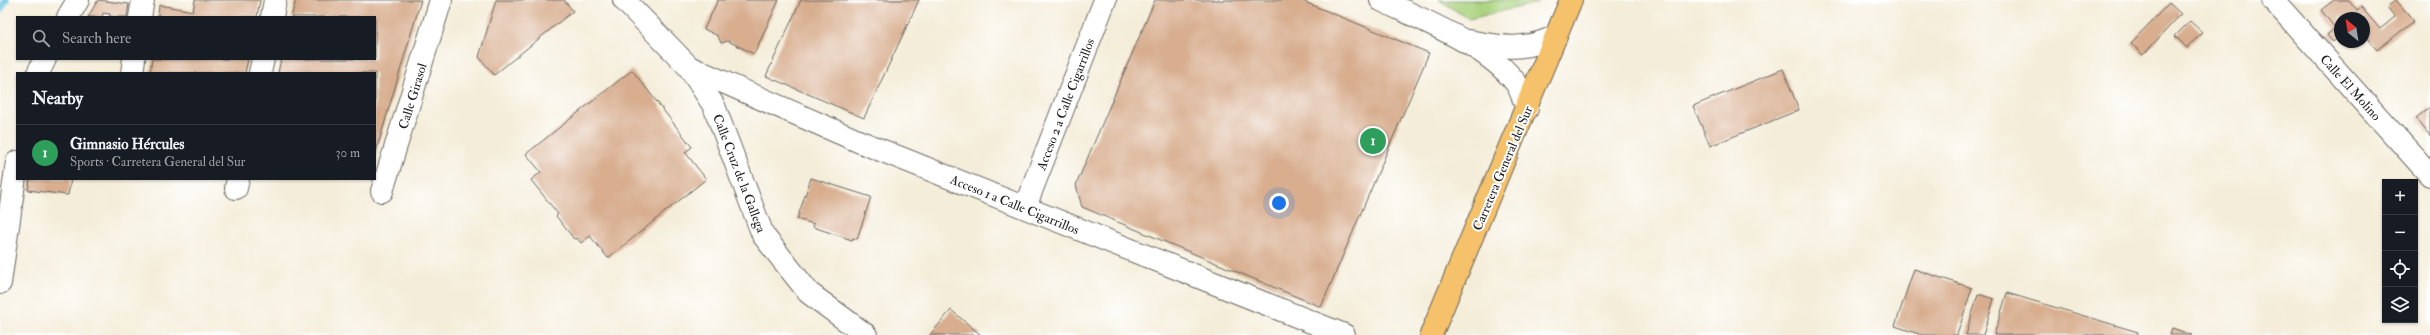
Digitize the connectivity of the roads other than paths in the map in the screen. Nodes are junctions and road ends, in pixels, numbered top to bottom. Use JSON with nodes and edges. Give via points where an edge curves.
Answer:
{"nodes":[{"id":1,"x":78,"y":0,"type":"edge"},
{"id":2,"x":142,"y":0,"type":"edge"},
{"id":3,"x":275,"y":0,"type":"edge"},
{"id":4,"x":441,"y":0,"type":"edge"},
{"id":5,"x":624,"y":0,"type":"edge"},
{"id":6,"x":1106,"y":0,"type":"edge"},
{"id":7,"x":1381,"y":0,"type":"edge"},
{"id":8,"x":1571,"y":0,"type":"edge"},
{"id":9,"x":2273,"y":0,"type":"edge"},
{"id":10,"x":69,"y":16,"type":"edge"},
{"id":11,"x":140,"y":16,"type":"edge"},
{"id":12,"x":272,"y":16,"type":"edge"},
{"id":13,"x":1556,"y":36,"type":"junction"},
{"id":14,"x":1464,"y":40,"type":"junction"},
{"id":15,"x":44,"y":60,"type":"edge"},
{"id":16,"x":134,"y":60,"type":"edge"},
{"id":17,"x":263,"y":60,"type":"edge"},
{"id":18,"x":689,"y":67,"type":"junction"},
{"id":19,"x":38,"y":72,"type":"edge"},
{"id":20,"x":132,"y":72,"type":"edge"},
{"id":21,"x":260,"y":72,"type":"edge"},
{"id":22,"x":1527,"y":109,"type":"junction"},
{"id":23,"x":16,"y":169,"type":"edge"},
{"id":24,"x":2430,"y":175,"type":"edge"},
{"id":25,"x":382,"y":191,"type":"dead end"},
{"id":26,"x":1025,"y":207,"type":"junction"},
{"id":27,"x":0,"y":283,"type":"edge"},
{"id":28,"x":866,"y":335,"type":"edge"},
{"id":29,"x":1344,"y":335,"type":"edge"},
{"id":30,"x":1431,"y":335,"type":"edge"}],
"edges":[{"from":1,"to":10,"type":"street"},
{"from":2,"to":11,"type":"street"},
{"from":3,"to":12,"type":"street"},
{"from":4,"to":25,"type":"street","name":"Calle Girasol"},
{"from":5,"to":18,"type":"street","name":"Calle Cruz de la Gallega"},
{"from":6,"to":26,"type":"street","name":"Acceso 2 a Calle Cigarrillos"},
{"from":7,"to":14,"type":"street"},
{"from":8,"to":13,"type":"main road","name":"Carretera General del Sur"},
{"from":9,"to":24,"type":"street","name":"Calle El Molino"},
{"from":13,"to":14,"type":"street","via":[[1540,44],[1510,48]]},
{"from":13,"to":22,"type":"main road","name":"Carretera General del Sur"},
{"from":14,"to":22,"type":"street","via":[[1497,65],[1516,84]]},
{"from":15,"to":19,"type":"street"},
{"from":16,"to":20,"type":"street"},
{"from":17,"to":21,"type":"street"},
{"from":18,"to":26,"type":"street","name":"Acceso 1 a Calle Cigarrillos","via":[[858,141]]},
{"from":18,"to":28,"type":"street","name":"Calle Cruz de la Gallega","via":[[714,106],[763,235],[809,293]]},
{"from":22,"to":30,"type":"main road","name":"Carretera General del Sur"},
{"from":23,"to":27,"type":"street"},
{"from":26,"to":29,"type":"street","name":"Acceso 1 a Calle Cigarrillos"}]}
